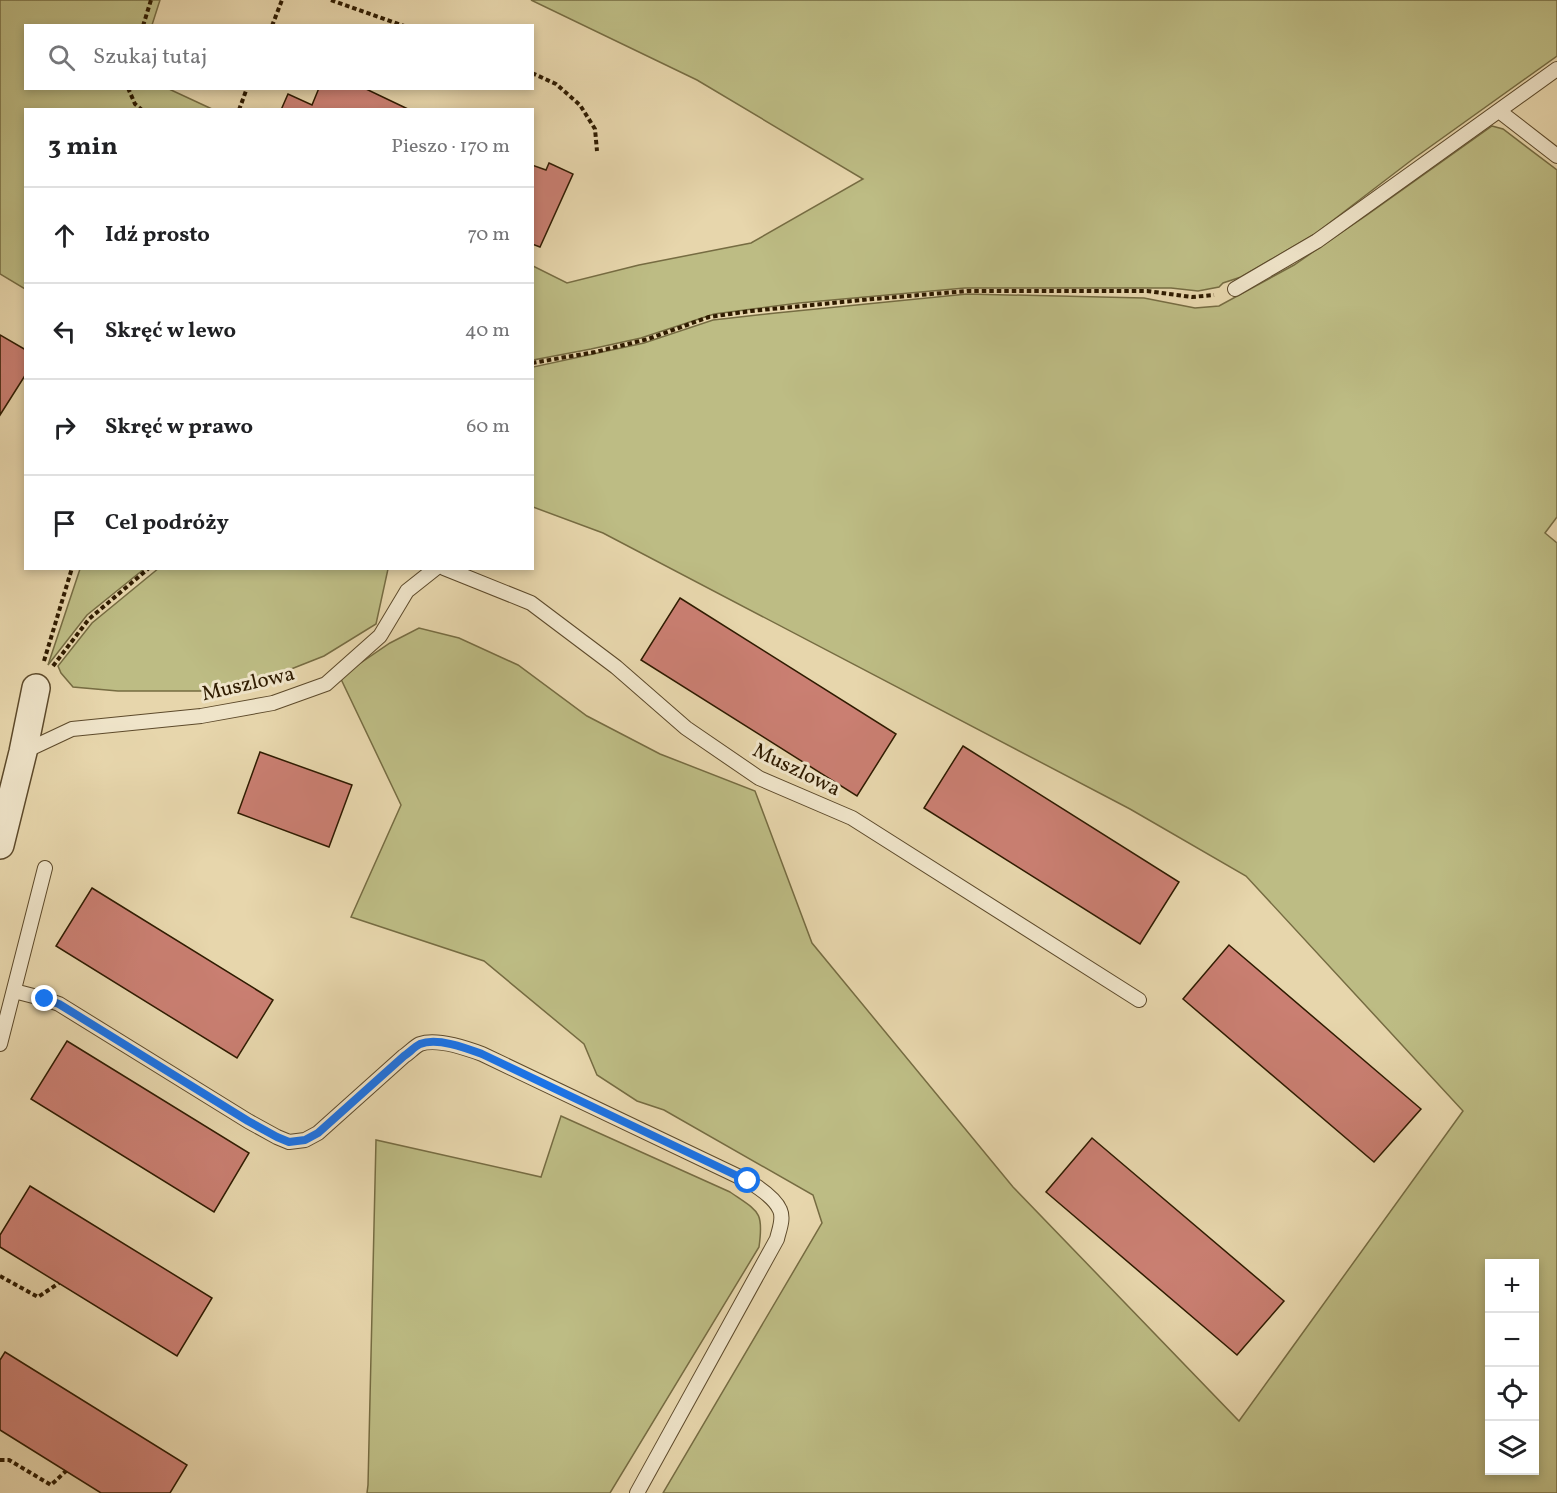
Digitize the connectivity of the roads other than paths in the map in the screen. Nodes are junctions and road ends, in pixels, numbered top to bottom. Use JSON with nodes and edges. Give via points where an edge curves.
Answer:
{"nodes":[{"id":1,"x":1557,"y":69,"type":"edge"},
{"id":2,"x":1499,"y":111,"type":"junction"},
{"id":3,"x":1557,"y":156,"type":"edge"},
{"id":4,"x":1235,"y":289,"type":"road end"},
{"id":5,"x":433,"y":570,"type":"edge"},
{"id":6,"x":449,"y":570,"type":"edge"},
{"id":7,"x":36,"y":688,"type":"road end"},
{"id":8,"x":23,"y":752,"type":"junction"},
{"id":9,"x":0,"y":845,"type":"edge"},
{"id":10,"x":45,"y":868,"type":"dead end"},
{"id":11,"x":14,"y":991,"type":"junction"},
{"id":12,"x":1139,"y":1000,"type":"dead end"},
{"id":13,"x":0,"y":1044,"type":"edge"},
{"id":14,"x":637,"y":1493,"type":"edge"}],
"edges":[{"from":1,"to":2,"type":"lane"},
{"from":2,"to":3,"type":"lane"},
{"from":2,"to":4,"type":"lane","via":[[1317,242]]},
{"from":5,"to":8,"type":"lane","name":"Muszlowa","via":[[407,591],[380,636],[326,684],[273,703],[211,714],[72,729]]},
{"from":6,"to":12,"type":"lane","name":"Muszlowa","via":[[531,603],[616,667],[686,728],[759,778],[852,818]]},
{"from":7,"to":8,"type":"street"},
{"from":8,"to":9,"type":"street"},
{"from":10,"to":11,"type":"lane"},
{"from":11,"to":13,"type":"lane"},
{"from":11,"to":14,"type":"lane","via":[[59,1004],[248,1121],[289,1142],[318,1133],[419,1044],[432,1042],[482,1054],[761,1189],[780,1210],[782,1223],[777,1239]]}]}
